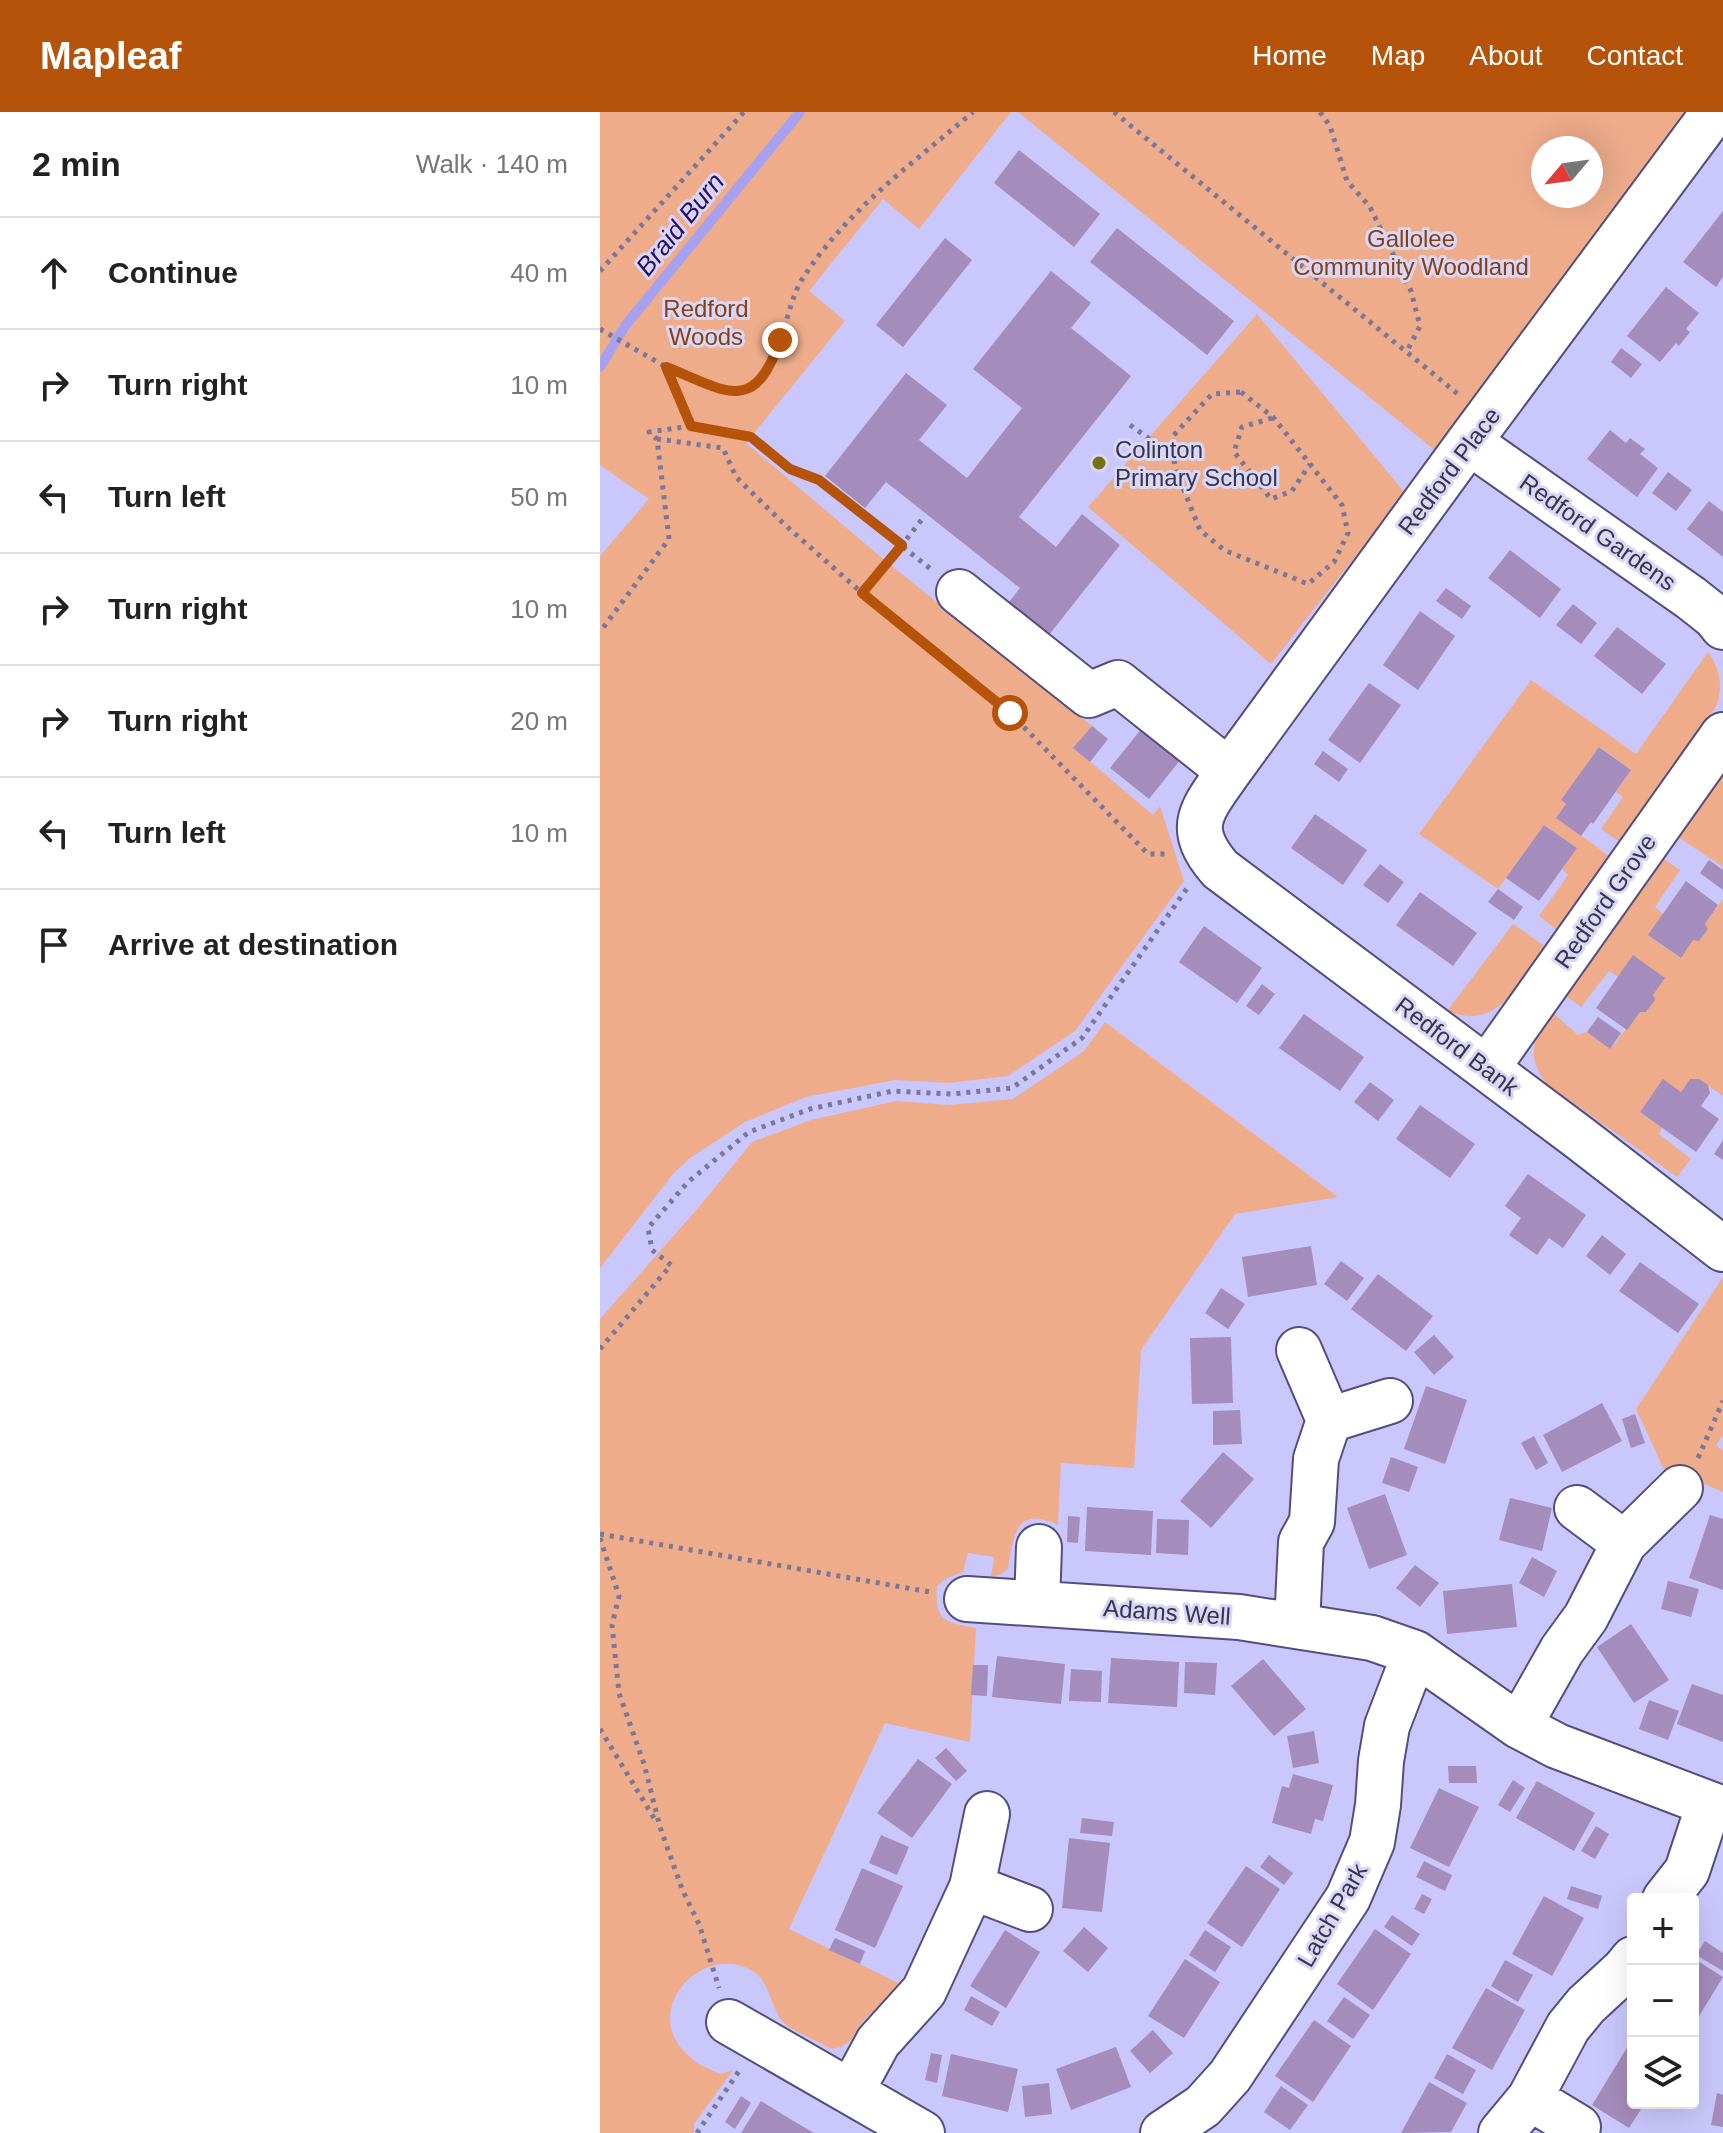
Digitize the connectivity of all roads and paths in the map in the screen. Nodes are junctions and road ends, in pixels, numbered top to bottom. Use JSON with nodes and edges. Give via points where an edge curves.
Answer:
{"nodes":[{"id":1,"x":744,"y":112,"type":"edge"},
{"id":2,"x":973,"y":112,"type":"edge"},
{"id":3,"x":1114,"y":112,"type":"edge"},
{"id":4,"x":1320,"y":112,"type":"edge"},
{"id":5,"x":1714,"y":112,"type":"edge"},
{"id":6,"x":600,"y":271,"type":"edge"},
{"id":7,"x":600,"y":329,"type":"edge"},
{"id":8,"x":1406,"y":353,"type":"junction"},
{"id":9,"x":666,"y":367,"type":"junction"},
{"id":10,"x":1273,"y":417,"type":"junction"},
{"id":11,"x":1130,"y":425,"type":"dead end"},
{"id":12,"x":691,"y":426,"type":"junction"},
{"id":13,"x":1479,"y":430,"type":"junction"},
{"id":14,"x":657,"y":439,"type":"junction"},
{"id":15,"x":1173,"y":456,"type":"junction"},
{"id":16,"x":1310,"y":464,"type":"junction"},
{"id":17,"x":923,"y":518,"type":"dead end"},
{"id":18,"x":902,"y":545,"type":"junction"},
{"id":19,"x":959,"y":592,"type":"joint"},
{"id":20,"x":862,"y":593,"type":"junction"},
{"id":21,"x":1723,"y":627,"type":"edge"},
{"id":22,"x":600,"y":632,"type":"edge"},
{"id":23,"x":1723,"y":735,"type":"edge"},
{"id":24,"x":1229,"y":771,"type":"junction"},
{"id":25,"x":1206,"y":847,"type":"junction"},
{"id":26,"x":1487,"y":1068,"type":"junction"},
{"id":27,"x":1723,"y":1249,"type":"edge"},
{"id":28,"x":600,"y":1349,"type":"edge"},
{"id":29,"x":1299,"y":1350,"type":"dead end"},
{"id":30,"x":1390,"y":1401,"type":"dead end"},
{"id":31,"x":1723,"y":1401,"type":"edge"},
{"id":32,"x":1329,"y":1420,"type":"junction"},
{"id":33,"x":1680,"y":1488,"type":"joint"},
{"id":34,"x":1577,"y":1508,"type":"dead end"},
{"id":35,"x":600,"y":1536,"type":"edge"},
{"id":36,"x":1624,"y":1543,"type":"junction"},
{"id":37,"x":1039,"y":1547,"type":"dead end"},
{"id":38,"x":967,"y":1599,"type":"joint"},
{"id":39,"x":1037,"y":1603,"type":"junction"},
{"id":40,"x":1297,"y":1625,"type":"junction"},
{"id":41,"x":1415,"y":1653,"type":"junction"},
{"id":42,"x":1519,"y":1726,"type":"junction"},
{"id":43,"x":600,"y":1729,"type":"edge"},
{"id":44,"x":1716,"y":1806,"type":"edge"},
{"id":45,"x":987,"y":1814,"type":"dead end"},
{"id":46,"x":660,"y":1827,"type":"junction"},
{"id":47,"x":972,"y":1887,"type":"junction"},
{"id":48,"x":1670,"y":1893,"type":"edge"},
{"id":49,"x":1030,"y":1909,"type":"dead end"},
{"id":50,"x":1628,"y":1965,"type":"edge"},
{"id":51,"x":729,"y":2022,"type":"joint"},
{"id":52,"x":773,"y":2048,"type":"junction"},
{"id":53,"x":851,"y":2092,"type":"junction"},
{"id":54,"x":1530,"y":2098,"type":"junction"},
{"id":55,"x":1578,"y":2127,"type":"dead end"},
{"id":56,"x":697,"y":2133,"type":"edge"},
{"id":57,"x":922,"y":2133,"type":"edge"},
{"id":58,"x":1163,"y":2133,"type":"edge"},
{"id":59,"x":1501,"y":2133,"type":"edge"}],
"edges":[{"from":1,"to":6,"type":"path"},
{"from":2,"to":9,"type":"path","via":[[863,204],[828,244],[793,296],[767,370],[749,390],[720,390]]},
{"from":3,"to":8,"type":"path"},
{"from":4,"to":8,"type":"path","via":[[1330,126],[1347,181],[1370,207],[1411,291],[1420,326]]},
{"from":5,"to":13,"type":"street","name":"Redford Place"},
{"from":7,"to":9,"type":"path"},
{"from":8,"to":13,"type":"path"},
{"from":9,"to":12,"type":"path"},
{"from":10,"to":15,"type":"path","via":[[1241,392],[1212,394],[1172,437]]},
{"from":10,"to":16,"type":"path"},
{"from":10,"to":16,"type":"path","via":[[1242,427],[1234,452],[1252,476],[1271,499],[1292,491]]},
{"from":11,"to":15,"type":"path"},
{"from":12,"to":14,"type":"path","via":[[649,432]]},
{"from":12,"to":18,"type":"path","via":[[751,437],[790,469],[819,480]]},
{"from":13,"to":21,"type":"street","name":"Redford Gardens"},
{"from":13,"to":24,"type":"street","name":"Redford Place"},
{"from":14,"to":20,"type":"path","via":[[723,448],[736,477]]},
{"from":14,"to":22,"type":"path","via":[[669,539]]},
{"from":15,"to":16,"type":"path","via":[[1200,530],[1224,550],[1308,584],[1334,562],[1348,533],[1342,505]]},
{"from":17,"to":18,"type":"path"},
{"from":18,"to":19,"type":"path"},
{"from":18,"to":20,"type":"path"},
{"from":19,"to":24,"type":"street","via":[[1089,695],[1118,683]]},
{"from":20,"to":25,"type":"path","via":[[1010,713],[1148,854]]},
{"from":23,"to":26,"type":"street","name":"Redford Grove"},
{"from":24,"to":25,"type":"street","name":"Redford Place","via":[[1199,822]]},
{"from":25,"to":26,"type":"street","name":"Redford Bank","via":[[1220,869]]},
{"from":25,"to":28,"type":"path","via":[[1179,898],[1082,1038],[1012,1088],[952,1094],[893,1091],[810,1109],[749,1132],[688,1182],[648,1228],[652,1250],[671,1265]]},
{"from":26,"to":27,"type":"street","name":"Redford Bank"},
{"from":29,"to":32,"type":"street"},
{"from":30,"to":32,"type":"street"},
{"from":31,"to":33,"type":"path"},
{"from":32,"to":40,"type":"street","via":[[1316,1459],[1312,1522],[1301,1542]]},
{"from":33,"to":36,"type":"street"},
{"from":34,"to":36,"type":"street"},
{"from":35,"to":38,"type":"path"},
{"from":35,"to":46,"type":"path","via":[[619,1596],[612,1625],[619,1693]]},
{"from":36,"to":42,"type":"street"},
{"from":37,"to":39,"type":"street"},
{"from":38,"to":39,"type":"street","name":"Adams Well"},
{"from":39,"to":40,"type":"street","name":"Adams Well"},
{"from":40,"to":41,"type":"street","name":"Adams Well","via":[[1372,1638]]},
{"from":41,"to":42,"type":"street","name":"Adams Well"},
{"from":41,"to":58,"type":"street","name":"Latch Park","via":[[1387,1726],[1372,1842],[1348,1898],[1230,2076],[1203,2106]]},
{"from":42,"to":44,"type":"street","name":"Adams Well","via":[[1557,1746]]},
{"from":43,"to":46,"type":"path"},
{"from":44,"to":48,"type":"street","name":"Adams Well","via":[[1687,1871]]},
{"from":45,"to":47,"type":"street"},
{"from":46,"to":51,"type":"path","via":[[699,1924]]},
{"from":47,"to":49,"type":"street"},
{"from":47,"to":53,"type":"street","via":[[924,1991],[878,2042]]},
{"from":50,"to":54,"type":"street","via":[[1568,2027]]},
{"from":51,"to":52,"type":"street"},
{"from":52,"to":53,"type":"street"},
{"from":52,"to":56,"type":"path","via":[[737,2073]]},
{"from":53,"to":57,"type":"street"},
{"from":54,"to":55,"type":"street"},
{"from":54,"to":59,"type":"street"}]}
